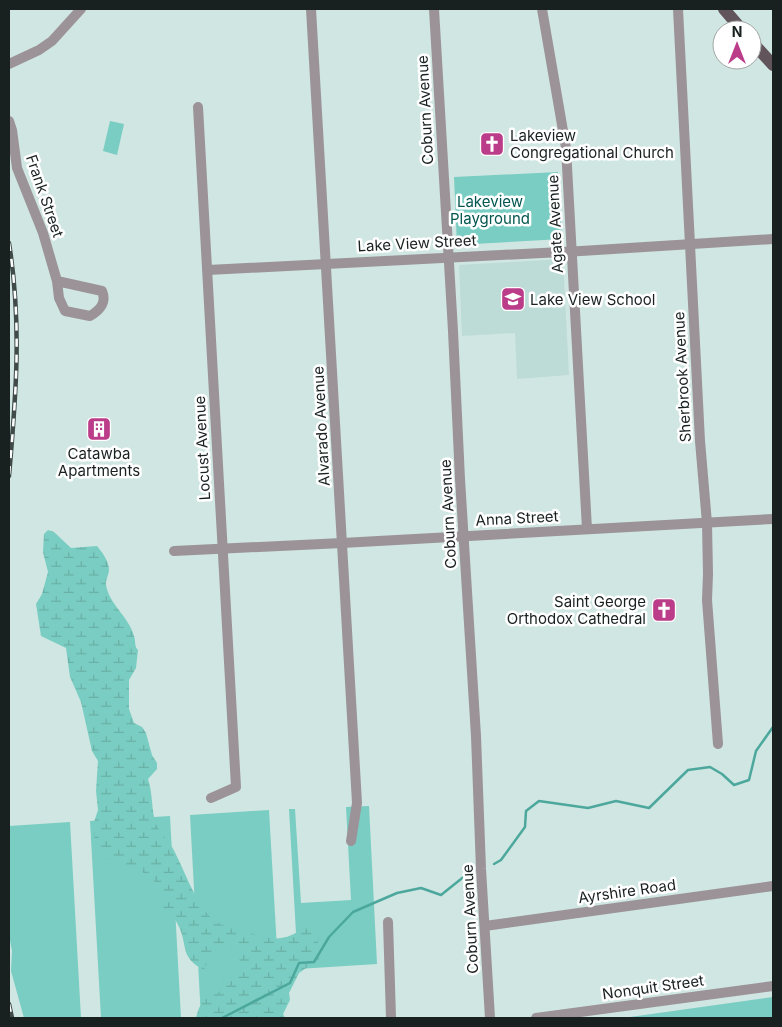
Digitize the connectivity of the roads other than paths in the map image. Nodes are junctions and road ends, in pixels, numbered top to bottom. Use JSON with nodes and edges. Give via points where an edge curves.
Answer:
{"nodes":[{"id":1,"x":81,"y":9,"type":"edge"},
{"id":2,"x":311,"y":9,"type":"edge"},
{"id":3,"x":434,"y":9,"type":"edge"},
{"id":4,"x":542,"y":9,"type":"edge"},
{"id":5,"x":678,"y":9,"type":"edge"},
{"id":6,"x":724,"y":9,"type":"edge"},
{"id":7,"x":733,"y":20,"type":"edge"},
{"id":8,"x":762,"y":53,"type":"edge"},
{"id":9,"x":9,"y":64,"type":"edge"},
{"id":10,"x":773,"y":65,"type":"edge"},
{"id":11,"x":198,"y":107,"type":"dead end"},
{"id":12,"x":9,"y":122,"type":"edge"},
{"id":13,"x":773,"y":239,"type":"edge"},
{"id":14,"x":691,"y":244,"type":"junction"},
{"id":15,"x":572,"y":251,"type":"junction"},
{"id":16,"x":448,"y":257,"type":"junction"},
{"id":17,"x":326,"y":263,"type":"junction"},
{"id":18,"x":208,"y":270,"type":"junction"},
{"id":19,"x":57,"y":281,"type":"junction"},
{"id":20,"x":773,"y":520,"type":"edge"},
{"id":21,"x":707,"y":523,"type":"junction"},
{"id":22,"x":587,"y":529,"type":"junction"},
{"id":23,"x":463,"y":536,"type":"junction"},
{"id":24,"x":342,"y":543,"type":"junction"},
{"id":25,"x":222,"y":548,"type":"junction"},
{"id":26,"x":174,"y":551,"type":"dead end"},
{"id":27,"x":718,"y":744,"type":"dead end"},
{"id":28,"x":210,"y":798,"type":"dead end"},
{"id":29,"x":351,"y":841,"type":"dead end"},
{"id":30,"x":773,"y":886,"type":"edge"},
{"id":31,"x":388,"y":922,"type":"dead end"},
{"id":32,"x":485,"y":926,"type":"junction"},
{"id":33,"x":773,"y":986,"type":"edge"},
{"id":34,"x":391,"y":1017,"type":"edge"},
{"id":35,"x":490,"y":1018,"type":"edge"},
{"id":36,"x":536,"y":1018,"type":"edge"}],
"edges":[{"from":1,"to":9,"type":"street","via":[[52,41]]},
{"from":2,"to":17,"type":"street","name":"Alvarado Avenue"},
{"from":3,"to":16,"type":"street","name":"Coburn Avenue"},
{"from":4,"to":15,"type":"street","name":"Agate Avenue","via":[[566,148]]},
{"from":5,"to":14,"type":"street","name":"Sherbrook Avenue"},
{"from":6,"to":7,"type":"main road"},
{"from":8,"to":10,"type":"main road"},
{"from":11,"to":18,"type":"street","name":"Locust Avenue"},
{"from":12,"to":19,"type":"street","name":"Frank Street","via":[[17,168],[43,233]]},
{"from":13,"to":14,"type":"street"},
{"from":14,"to":15,"type":"street","name":"Lake View Street"},
{"from":14,"to":21,"type":"street","name":"Sherbrook Avenue"},
{"from":15,"to":16,"type":"street","name":"Lake View Street"},
{"from":15,"to":22,"type":"street","name":"Agate Avenue"},
{"from":16,"to":17,"type":"street","name":"Lake View Street"},
{"from":16,"to":23,"type":"street","name":"Coburn Avenue"},
{"from":17,"to":18,"type":"street","name":"Lake View Street"},
{"from":17,"to":24,"type":"street","name":"Alvarado Avenue"},
{"from":18,"to":25,"type":"street","name":"Locust Avenue"},
{"from":19,"to":19,"type":"street","name":"Frank Street","via":[[102,291],[104,303],[90,316],[65,311]]},
{"from":20,"to":21,"type":"street","name":"Anna Street"},
{"from":21,"to":22,"type":"street","name":"Anna Street"},
{"from":21,"to":27,"type":"street","name":"Sherbrook Avenue","via":[[707,600]]},
{"from":22,"to":23,"type":"street","name":"Anna Street"},
{"from":23,"to":24,"type":"street","name":"Anna Street"},
{"from":23,"to":32,"type":"street","name":"Coburn Avenue"},
{"from":24,"to":25,"type":"street","name":"Anna Street"},
{"from":24,"to":29,"type":"street","name":"Alvarado Avenue","via":[[357,803]]},
{"from":25,"to":26,"type":"street","name":"Anna Street"},
{"from":25,"to":28,"type":"street","name":"Locust Avenue","via":[[236,787]]},
{"from":30,"to":32,"type":"street","name":"Ayrshire Road"},
{"from":31,"to":34,"type":"street"},
{"from":32,"to":35,"type":"street","name":"Coburn Avenue"},
{"from":33,"to":36,"type":"street","name":"Nonquit Street"}]}
